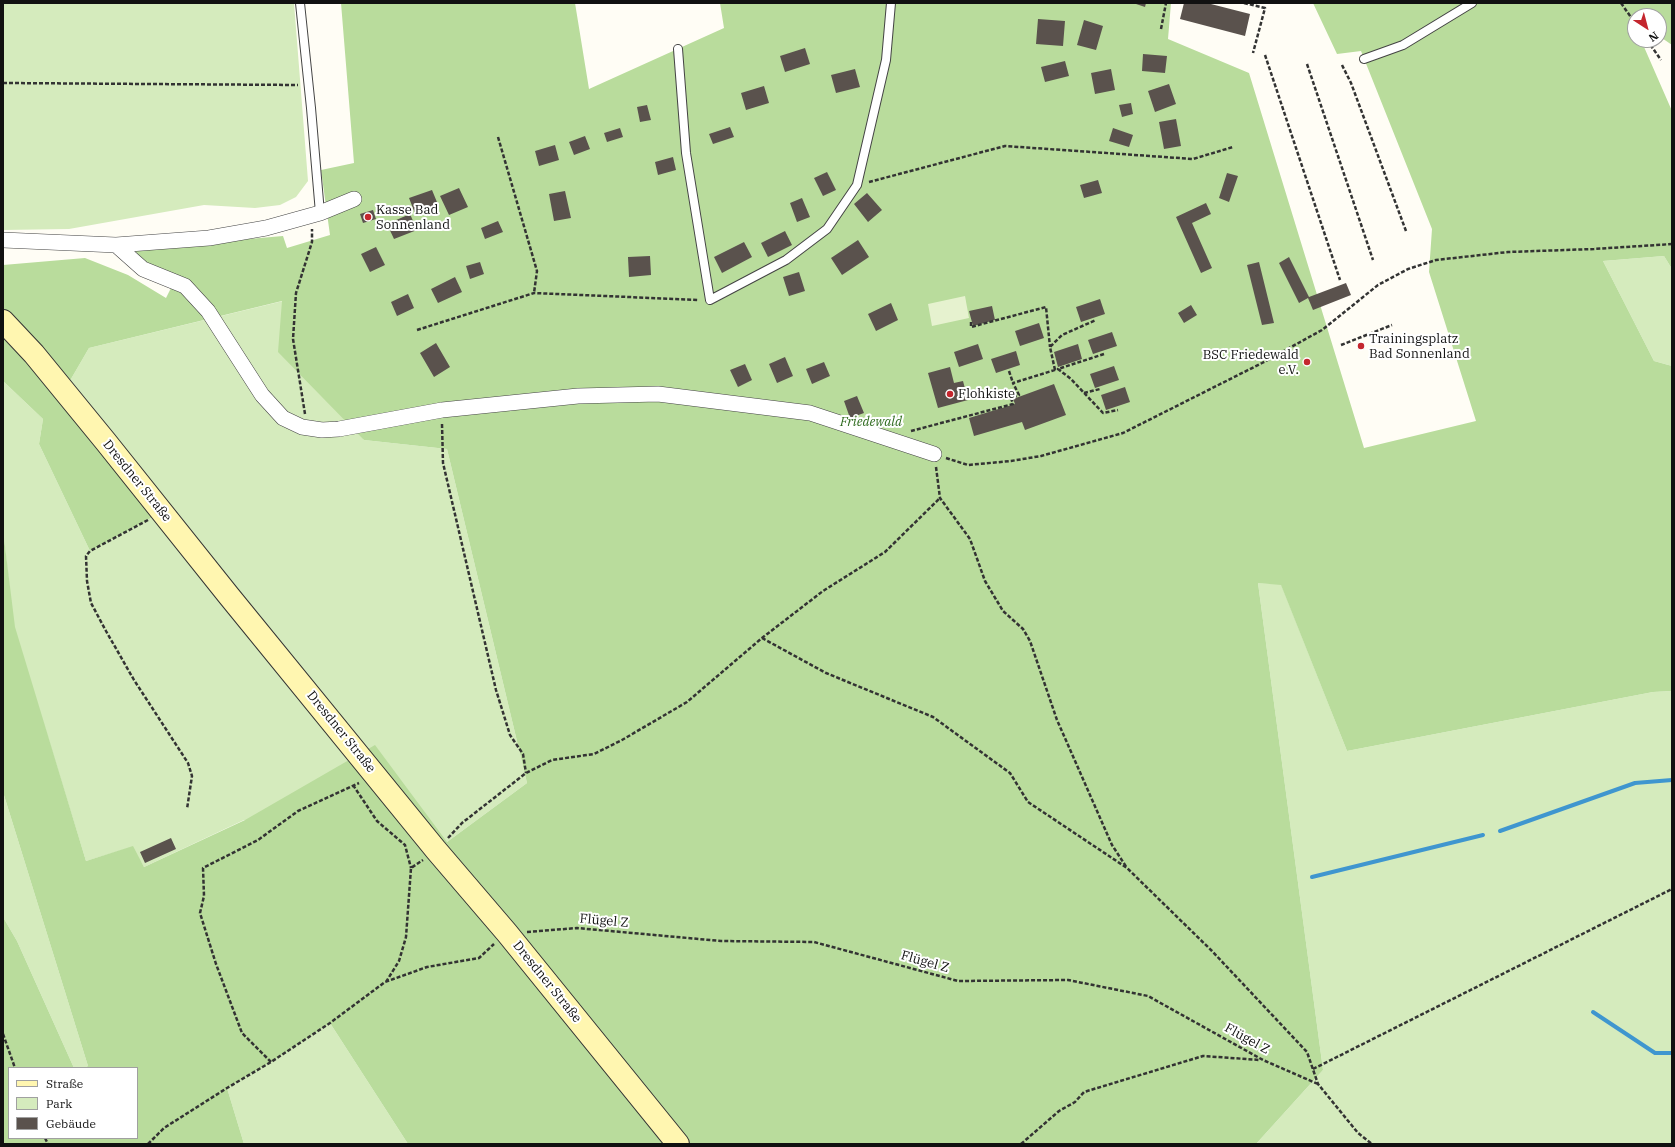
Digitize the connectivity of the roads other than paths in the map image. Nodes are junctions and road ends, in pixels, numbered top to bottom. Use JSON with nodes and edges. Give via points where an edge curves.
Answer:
{"nodes":[{"id":1,"x":300,"y":3,"type":"edge"},
{"id":2,"x":891,"y":3,"type":"edge"},
{"id":3,"x":1472,"y":3,"type":"edge"},
{"id":4,"x":678,"y":49,"type":"dead end"},
{"id":5,"x":1364,"y":59,"type":"dead end"},
{"id":6,"x":354,"y":199,"type":"dead end"},
{"id":7,"x":316,"y":214,"type":"junction"},
{"id":8,"x":3,"y":240,"type":"edge"},
{"id":9,"x":116,"y":244,"type":"junction"},
{"id":10,"x":3,"y":321,"type":"edge"},
{"id":11,"x":934,"y":454,"type":"road end"},
{"id":12,"x":678,"y":1144,"type":"edge"}],
"edges":[{"from":1,"to":7,"type":"lane"},
{"from":2,"to":4,"type":"lane","via":[[886,60],[857,185],[827,229],[786,260],[710,300],[686,153]]},
{"from":3,"to":5,"type":"lane","via":[[1404,45]]},
{"from":6,"to":7,"type":"street"},
{"from":7,"to":9,"type":"street","via":[[266,228],[209,238]]},
{"from":8,"to":9,"type":"street"},
{"from":9,"to":11,"type":"street","via":[[143,269],[185,286],[208,311],[262,394],[283,418],[302,427],[340,429],[442,410],[578,396],[658,394],[810,413]]},
{"from":10,"to":12,"type":"main road","name":"Dresdner Straße","via":[[34,354]]}]}
